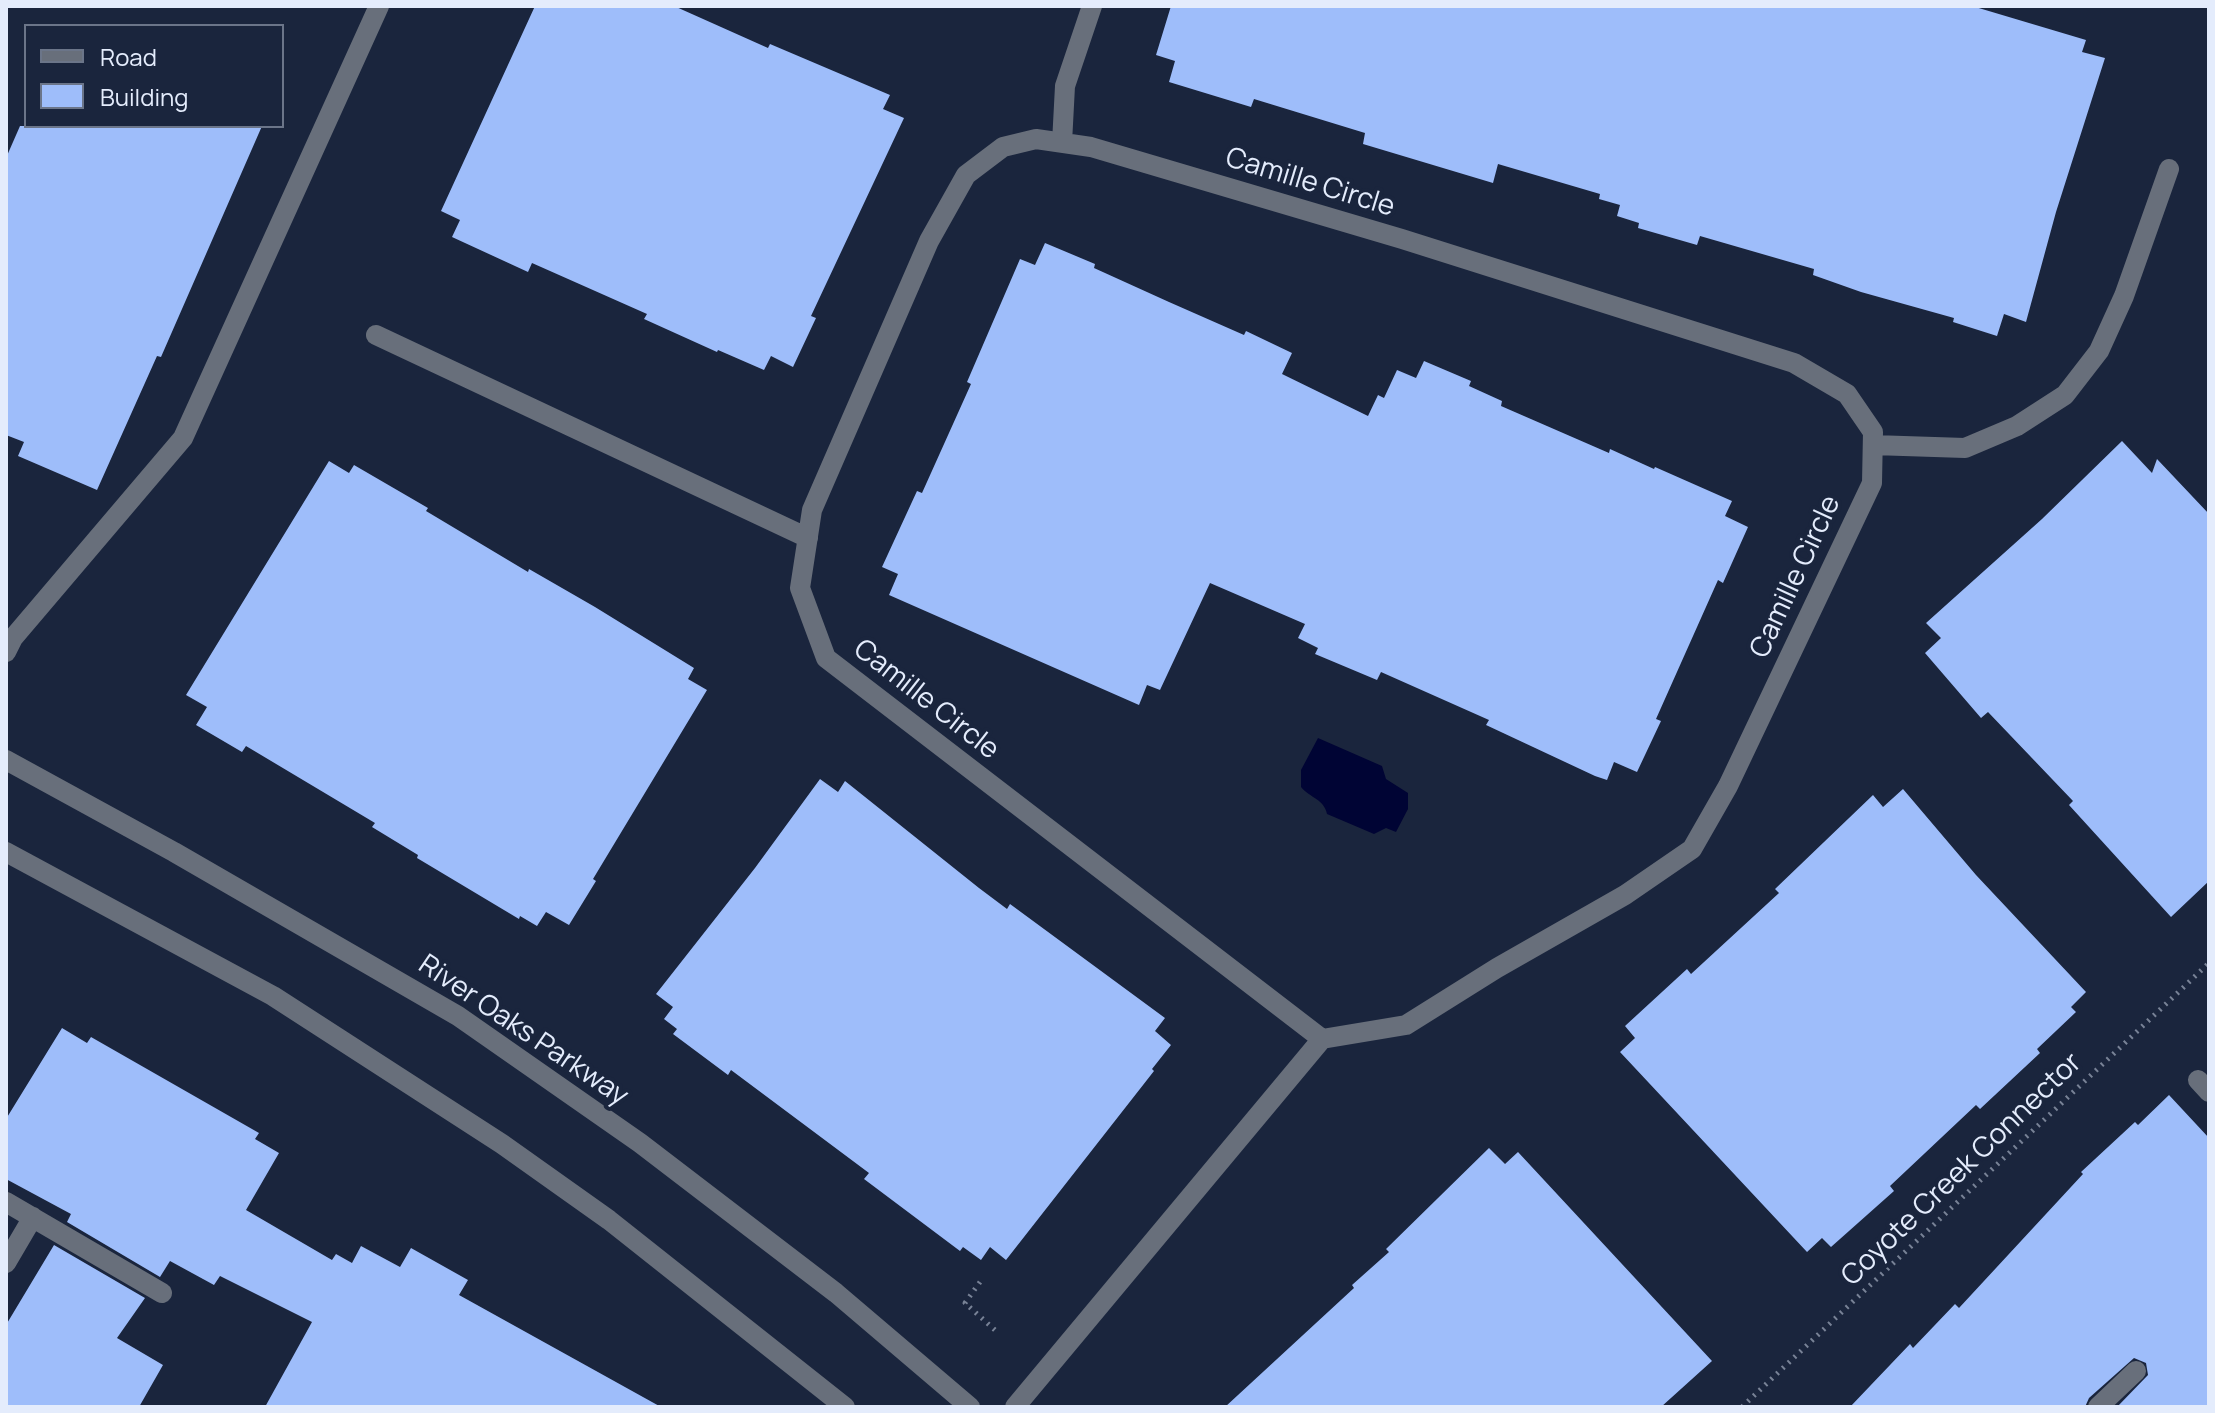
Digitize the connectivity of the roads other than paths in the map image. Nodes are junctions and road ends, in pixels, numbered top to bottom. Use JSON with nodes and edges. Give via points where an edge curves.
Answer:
{"nodes":[{"id":1,"x":379,"y":6,"type":"edge"},
{"id":2,"x":1092,"y":6,"type":"edge"},
{"id":3,"x":1062,"y":143,"type":"junction"},
{"id":4,"x":2169,"y":169,"type":"dead end"},
{"id":5,"x":376,"y":335,"type":"dead end"},
{"id":6,"x":1873,"y":445,"type":"junction"},
{"id":7,"x":808,"y":538,"type":"junction"},
{"id":8,"x":6,"y":652,"type":"edge"},
{"id":9,"x":6,"y":760,"type":"edge"},
{"id":10,"x":6,"y":852,"type":"edge"},
{"id":11,"x":1322,"y":1039,"type":"junction"},
{"id":12,"x":6,"y":1202,"type":"edge"},
{"id":13,"x":33,"y":1217,"type":"junction"},
{"id":14,"x":6,"y":1263,"type":"edge"},
{"id":15,"x":162,"y":1293,"type":"dead end"},
{"id":16,"x":2136,"y":1371,"type":"dead end"},
{"id":17,"x":845,"y":1407,"type":"edge"},
{"id":18,"x":970,"y":1407,"type":"edge"},
{"id":19,"x":1015,"y":1407,"type":"edge"},
{"id":20,"x":2098,"y":1407,"type":"edge"}],
"edges":[{"from":1,"to":8,"type":"street","via":[[183,438]]},
{"from":2,"to":3,"type":"street","via":[[1065,86]]},
{"from":3,"to":6,"type":"street","name":"Camille Circle","via":[[1091,147],[1402,239],[1794,363],[1847,394],[1873,432]]},
{"from":3,"to":7,"type":"street","name":"Camille Circle","via":[[1036,139],[1003,147],[966,175],[929,241],[812,510]]},
{"from":4,"to":6,"type":"street","via":[[2099,351],[2065,395],[2017,426],[1965,448]]},
{"from":5,"to":7,"type":"street"},
{"from":6,"to":11,"type":"street","name":"Camille Circle","via":[[1872,483],[1728,786],[1692,849],[1625,895],[1406,1025]]},
{"from":7,"to":11,"type":"street","name":"Camille Circle","via":[[800,588],[826,658]]},
{"from":9,"to":18,"type":"street","name":"River Oaks Parkway","via":[[458,1016],[640,1143],[836,1293]]},
{"from":10,"to":17,"type":"street","via":[[273,996],[502,1144],[609,1220]]},
{"from":11,"to":19,"type":"street"},
{"from":12,"to":13,"type":"street"},
{"from":13,"to":14,"type":"street"},
{"from":13,"to":15,"type":"street"},
{"from":16,"to":20,"type":"street"}]}
